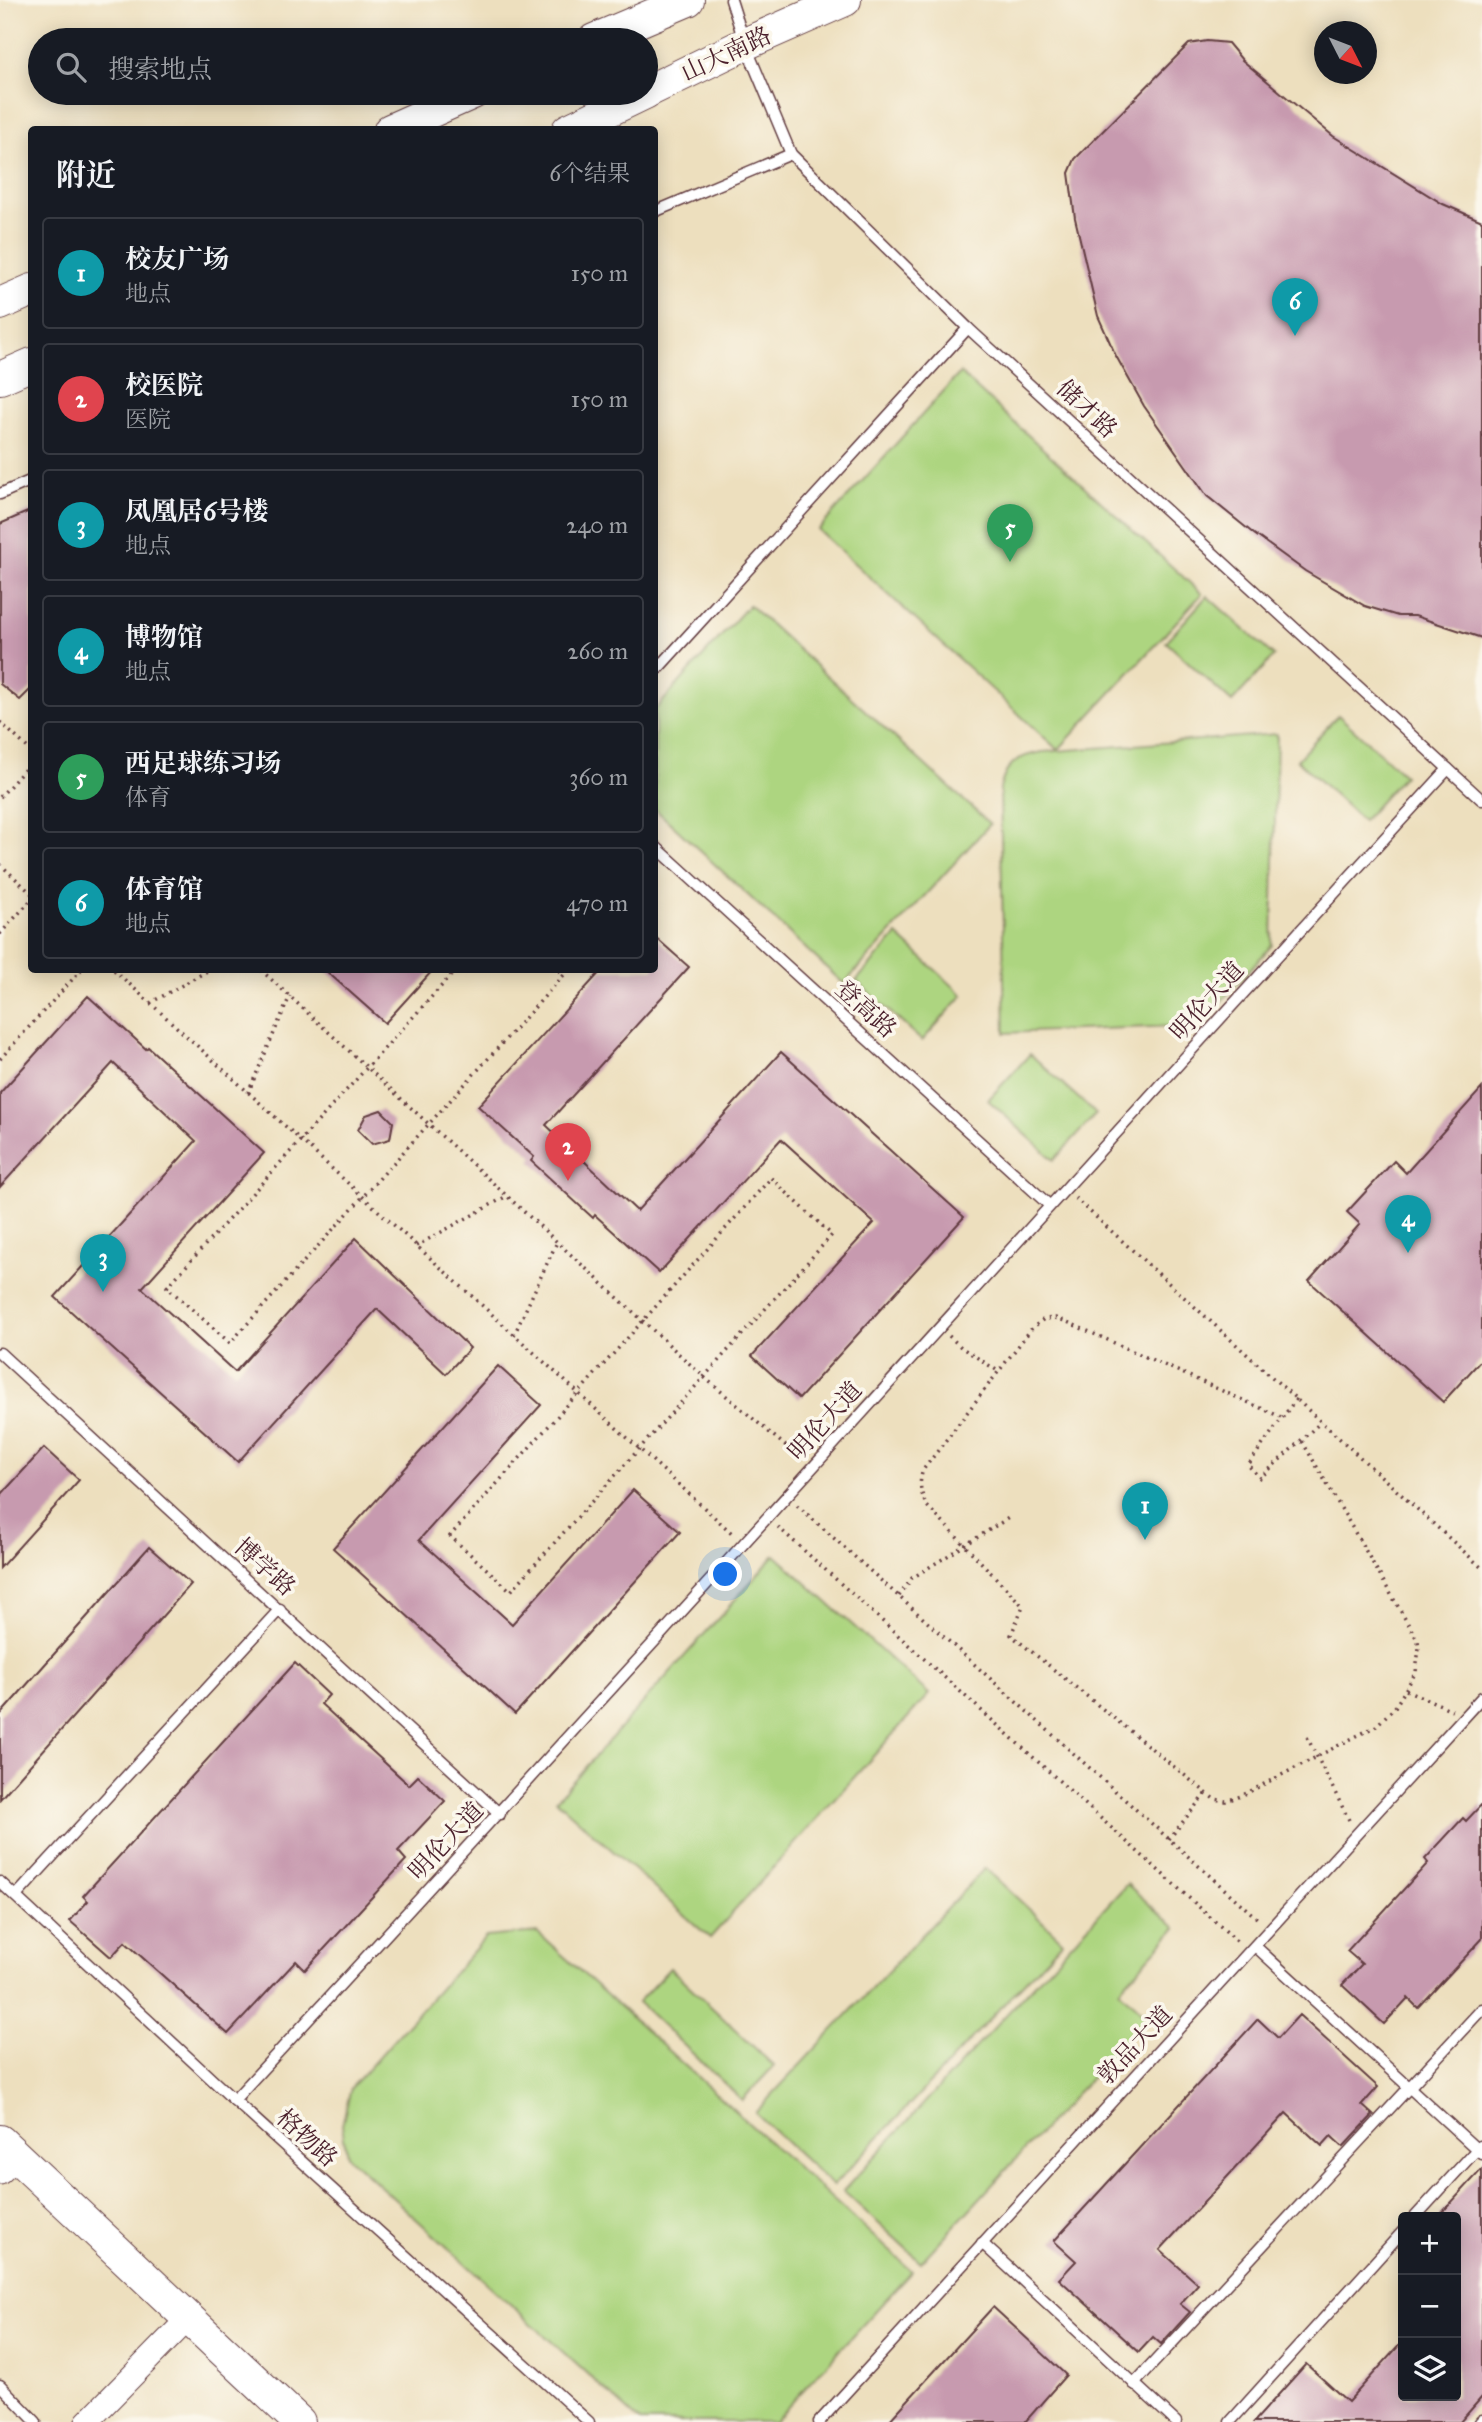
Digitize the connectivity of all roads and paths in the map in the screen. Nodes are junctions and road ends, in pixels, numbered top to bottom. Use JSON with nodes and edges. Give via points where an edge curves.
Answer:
{"nodes":[{"id":1,"x":688,"y":0,"type":"edge"},
{"id":2,"x":732,"y":0,"type":"edge"},
{"id":3,"x":845,"y":0,"type":"edge"},
{"id":4,"x":622,"y":28,"type":"edge"},
{"id":5,"x":745,"y":44,"type":"junction"},
{"id":6,"x":658,"y":87,"type":"edge"},
{"id":7,"x":446,"y":105,"type":"edge"},
{"id":8,"x":620,"y":105,"type":"edge"},
{"id":9,"x":399,"y":126,"type":"edge"},
{"id":10,"x":576,"y":126,"type":"edge"},
{"id":11,"x":792,"y":154,"type":"junction"},
{"id":12,"x":658,"y":210,"type":"edge"},
{"id":13,"x":28,"y":292,"type":"edge"},
{"id":14,"x":0,"y":304,"type":"edge"},
{"id":15,"x":968,"y":327,"type":"junction"},
{"id":16,"x":28,"y":367,"type":"edge"},
{"id":17,"x":0,"y":378,"type":"edge"},
{"id":18,"x":28,"y":482,"type":"edge"},
{"id":19,"x":0,"y":494,"type":"edge"},
{"id":20,"x":658,"y":669,"type":"edge"},
{"id":21,"x":0,"y":722,"type":"edge"},
{"id":22,"x":28,"y":748,"type":"edge"},
{"id":23,"x":28,"y":766,"type":"edge"},
{"id":24,"x":1448,"y":769,"type":"junction"},
{"id":25,"x":0,"y":797,"type":"edge"},
{"id":26,"x":1482,"y":800,"type":"edge"},
{"id":27,"x":658,"y":849,"type":"edge"},
{"id":28,"x":0,"y":864,"type":"edge"},
{"id":29,"x":28,"y":892,"type":"edge"},
{"id":30,"x":28,"y":901,"type":"edge"},
{"id":31,"x":0,"y":934,"type":"edge"},
{"id":32,"x":78,"y":973,"type":"edge"},
{"id":33,"x":117,"y":973,"type":"edge"},
{"id":34,"x":204,"y":973,"type":"edge"},
{"id":35,"x":264,"y":973,"type":"edge"},
{"id":36,"x":453,"y":973,"type":"edge"},
{"id":37,"x":562,"y":973,"type":"edge"},
{"id":38,"x":290,"y":996,"type":"junction"},
{"id":39,"x":150,"y":1003,"type":"junction"},
{"id":40,"x":0,"y":1059,"type":"edge"},
{"id":41,"x":367,"y":1067,"type":"junction"},
{"id":42,"x":248,"y":1093,"type":"junction"},
{"id":43,"x":429,"y":1124,"type":"junction"},
{"id":44,"x":300,"y":1140,"type":"junction"},
{"id":45,"x":1064,"y":1188,"type":"junction"},
{"id":46,"x":507,"y":1196,"type":"junction"},
{"id":47,"x":362,"y":1197,"type":"junction"},
{"id":48,"x":1049,"y":1205,"type":"junction"},
{"id":49,"x":557,"y":1242,"type":"junction"},
{"id":50,"x":416,"y":1247,"type":"junction"},
{"id":51,"x":643,"y":1321,"type":"junction"},
{"id":52,"x":938,"y":1327,"type":"junction"},
{"id":53,"x":513,"y":1335,"type":"junction"},
{"id":54,"x":0,"y":1353,"type":"edge"},
{"id":55,"x":998,"y":1371,"type":"junction"},
{"id":56,"x":704,"y":1377,"type":"junction"},
{"id":57,"x":579,"y":1392,"type":"junction"},
{"id":58,"x":1296,"y":1399,"type":"junction"},
{"id":59,"x":1281,"y":1417,"type":"junction"},
{"id":60,"x":1321,"y":1422,"type":"junction"},
{"id":61,"x":1302,"y":1441,"type":"junction"},
{"id":62,"x":640,"y":1448,"type":"junction"},
{"id":63,"x":811,"y":1468,"type":"junction"},
{"id":64,"x":787,"y":1495,"type":"junction"},
{"id":65,"x":767,"y":1517,"type":"junction"},
{"id":66,"x":1010,"y":1517,"type":"dead end"},
{"id":67,"x":744,"y":1543,"type":"junction"},
{"id":68,"x":966,"y":1545,"type":"junction"},
{"id":69,"x":1482,"y":1568,"type":"edge"},
{"id":70,"x":899,"y":1596,"type":"junction"},
{"id":71,"x":280,"y":1609,"type":"junction"},
{"id":72,"x":1406,"y":1690,"type":"junction"},
{"id":73,"x":1482,"y":1697,"type":"edge"},
{"id":74,"x":1465,"y":1716,"type":"junction"},
{"id":75,"x":1307,"y":1737,"type":"dead end"},
{"id":76,"x":1316,"y":1756,"type":"junction"},
{"id":77,"x":1206,"y":1793,"type":"junction"},
{"id":78,"x":500,"y":1814,"type":"junction"},
{"id":79,"x":1357,"y":1834,"type":"junction"},
{"id":80,"x":1169,"y":1839,"type":"junction"},
{"id":81,"x":0,"y":1882,"type":"edge"},
{"id":82,"x":16,"y":1896,"type":"junction"},
{"id":83,"x":1269,"y":1930,"type":"junction"},
{"id":84,"x":1252,"y":1949,"type":"junction"},
{"id":85,"x":1482,"y":2009,"type":"edge"},
{"id":86,"x":1409,"y":2089,"type":"junction"},
{"id":87,"x":234,"y":2100,"type":"junction"},
{"id":88,"x":1480,"y":2149,"type":"edge"},
{"id":89,"x":6,"y":2157,"type":"edge"},
{"id":90,"x":1420,"y":2212,"type":"edge"},
{"id":91,"x":1398,"y":2237,"type":"edge"},
{"id":92,"x":982,"y":2243,"type":"junction"},
{"id":93,"x":189,"y":2318,"type":"junction"},
{"id":94,"x":1134,"y":2384,"type":"junction"},
{"id":95,"x":0,"y":2385,"type":"edge"},
{"id":96,"x":36,"y":2422,"type":"edge"},
{"id":97,"x":87,"y":2422,"type":"edge"},
{"id":98,"x":299,"y":2422,"type":"edge"},
{"id":99,"x":589,"y":2422,"type":"edge"},
{"id":100,"x":819,"y":2422,"type":"edge"},
{"id":101,"x":1176,"y":2422,"type":"edge"},
{"id":102,"x":1230,"y":2422,"type":"edge"}],
"edges":[{"from":1,"to":4,"type":"main road"},
{"from":2,"to":5,"type":"lane","name":"储才路"},
{"from":3,"to":5,"type":"main road","name":"山大南路"},
{"from":5,"to":6,"type":"main road","name":"山大南路"},
{"from":5,"to":11,"type":"lane","name":"储才路"},
{"from":7,"to":9,"type":"main road"},
{"from":8,"to":10,"type":"main road","name":"山大南路"},
{"from":11,"to":12,"type":"lane"},
{"from":11,"to":15,"type":"lane","name":"储才路"},
{"from":13,"to":14,"type":"main road"},
{"from":15,"to":20,"type":"lane"},
{"from":15,"to":24,"type":"lane","name":"储才路"},
{"from":16,"to":17,"type":"main road"},
{"from":18,"to":19,"type":"lane"},
{"from":21,"to":22,"type":"path"},
{"from":23,"to":25,"type":"path"},
{"from":24,"to":26,"type":"lane","name":"储才路"},
{"from":24,"to":45,"type":"lane","name":"明伦大道"},
{"from":27,"to":48,"type":"lane","name":"登高路"},
{"from":28,"to":29,"type":"path"},
{"from":30,"to":31,"type":"path"},
{"from":32,"to":40,"type":"path"},
{"from":33,"to":39,"type":"path"},
{"from":34,"to":39,"type":"path"},
{"from":35,"to":38,"type":"path"},
{"from":36,"to":41,"type":"path"},
{"from":37,"to":43,"type":"path"},
{"from":38,"to":41,"type":"path"},
{"from":38,"to":42,"type":"path"},
{"from":39,"to":42,"type":"path"},
{"from":41,"to":43,"type":"path"},
{"from":41,"to":44,"type":"path"},
{"from":42,"to":44,"type":"path"},
{"from":43,"to":46,"type":"path"},
{"from":43,"to":47,"type":"path"},
{"from":44,"to":47,"type":"path"},
{"from":44,"to":47,"type":"path","via":[[167,1287],[230,1343]]},
{"from":45,"to":48,"type":"lane","name":"明伦大道"},
{"from":45,"to":58,"type":"path"},
{"from":46,"to":49,"type":"path"},
{"from":46,"to":50,"type":"path"},
{"from":47,"to":50,"type":"path"},
{"from":48,"to":52,"type":"lane","name":"明伦大道"},
{"from":49,"to":51,"type":"path"},
{"from":49,"to":53,"type":"path"},
{"from":50,"to":53,"type":"path"},
{"from":51,"to":56,"type":"path"},
{"from":51,"to":56,"type":"path","via":[[771,1178],[832,1234]]},
{"from":51,"to":57,"type":"path"},
{"from":52,"to":55,"type":"path"},
{"from":52,"to":63,"type":"lane","name":"明伦大道"},
{"from":53,"to":57,"type":"path"},
{"from":54,"to":71,"type":"lane","name":"博学路"},
{"from":55,"to":59,"type":"path","via":[[1032,1328],[1055,1318]]},
{"from":55,"to":68,"type":"path","via":[[920,1479],[926,1505]]},
{"from":56,"to":62,"type":"path"},
{"from":56,"to":63,"type":"path"},
{"from":57,"to":62,"type":"path"},
{"from":57,"to":62,"type":"path","via":[[450,1536],[511,1591]]},
{"from":58,"to":59,"type":"path"},
{"from":58,"to":60,"type":"path"},
{"from":59,"to":61,"type":"path","via":[[1248,1465],[1260,1478]]},
{"from":60,"to":61,"type":"path"},
{"from":60,"to":69,"type":"path"},
{"from":61,"to":72,"type":"path","via":[[1418,1641],[1416,1672]]},
{"from":62,"to":67,"type":"path"},
{"from":63,"to":64,"type":"lane","name":"明伦大道"},
{"from":64,"to":65,"type":"lane","name":"明伦大道"},
{"from":64,"to":70,"type":"path"},
{"from":65,"to":67,"type":"lane","name":"明伦大道"},
{"from":65,"to":84,"type":"path"},
{"from":66,"to":68,"type":"path"},
{"from":67,"to":78,"type":"lane","name":"明伦大道"},
{"from":68,"to":70,"type":"path","via":[[912,1578]]},
{"from":68,"to":77,"type":"path","via":[[1023,1606],[1011,1635]]},
{"from":70,"to":80,"type":"path"},
{"from":71,"to":78,"type":"lane","name":"博学路"},
{"from":71,"to":82,"type":"lane"},
{"from":72,"to":74,"type":"path"},
{"from":72,"to":76,"type":"path","via":[[1376,1726]]},
{"from":73,"to":74,"type":"lane","name":"敦品大道"},
{"from":74,"to":79,"type":"lane","name":"敦品大道"},
{"from":75,"to":76,"type":"path"},
{"from":76,"to":77,"type":"path","via":[[1241,1796],[1226,1801]]},
{"from":76,"to":79,"type":"path"},
{"from":77,"to":80,"type":"path"},
{"from":78,"to":87,"type":"lane","name":"明伦大道"},
{"from":79,"to":83,"type":"lane","name":"敦品大道"},
{"from":80,"to":83,"type":"path"},
{"from":81,"to":82,"type":"lane","name":"格物路"},
{"from":82,"to":87,"type":"lane","name":"格物路"},
{"from":83,"to":84,"type":"lane","name":"敦品大道"},
{"from":84,"to":86,"type":"lane"},
{"from":84,"to":92,"type":"lane","name":"敦品大道"},
{"from":85,"to":86,"type":"lane"},
{"from":86,"to":88,"type":"lane"},
{"from":86,"to":94,"type":"lane"},
{"from":87,"to":99,"type":"lane","name":"格物路"},
{"from":88,"to":90,"type":"lane"},
{"from":89,"to":93,"type":"main road"},
{"from":91,"to":102,"type":"lane"},
{"from":92,"to":94,"type":"lane"},
{"from":92,"to":100,"type":"lane","name":"敦品大道"},
{"from":93,"to":97,"type":"street"},
{"from":93,"to":98,"type":"main road"},
{"from":94,"to":101,"type":"lane"},
{"from":95,"to":96,"type":"lane"}]}
